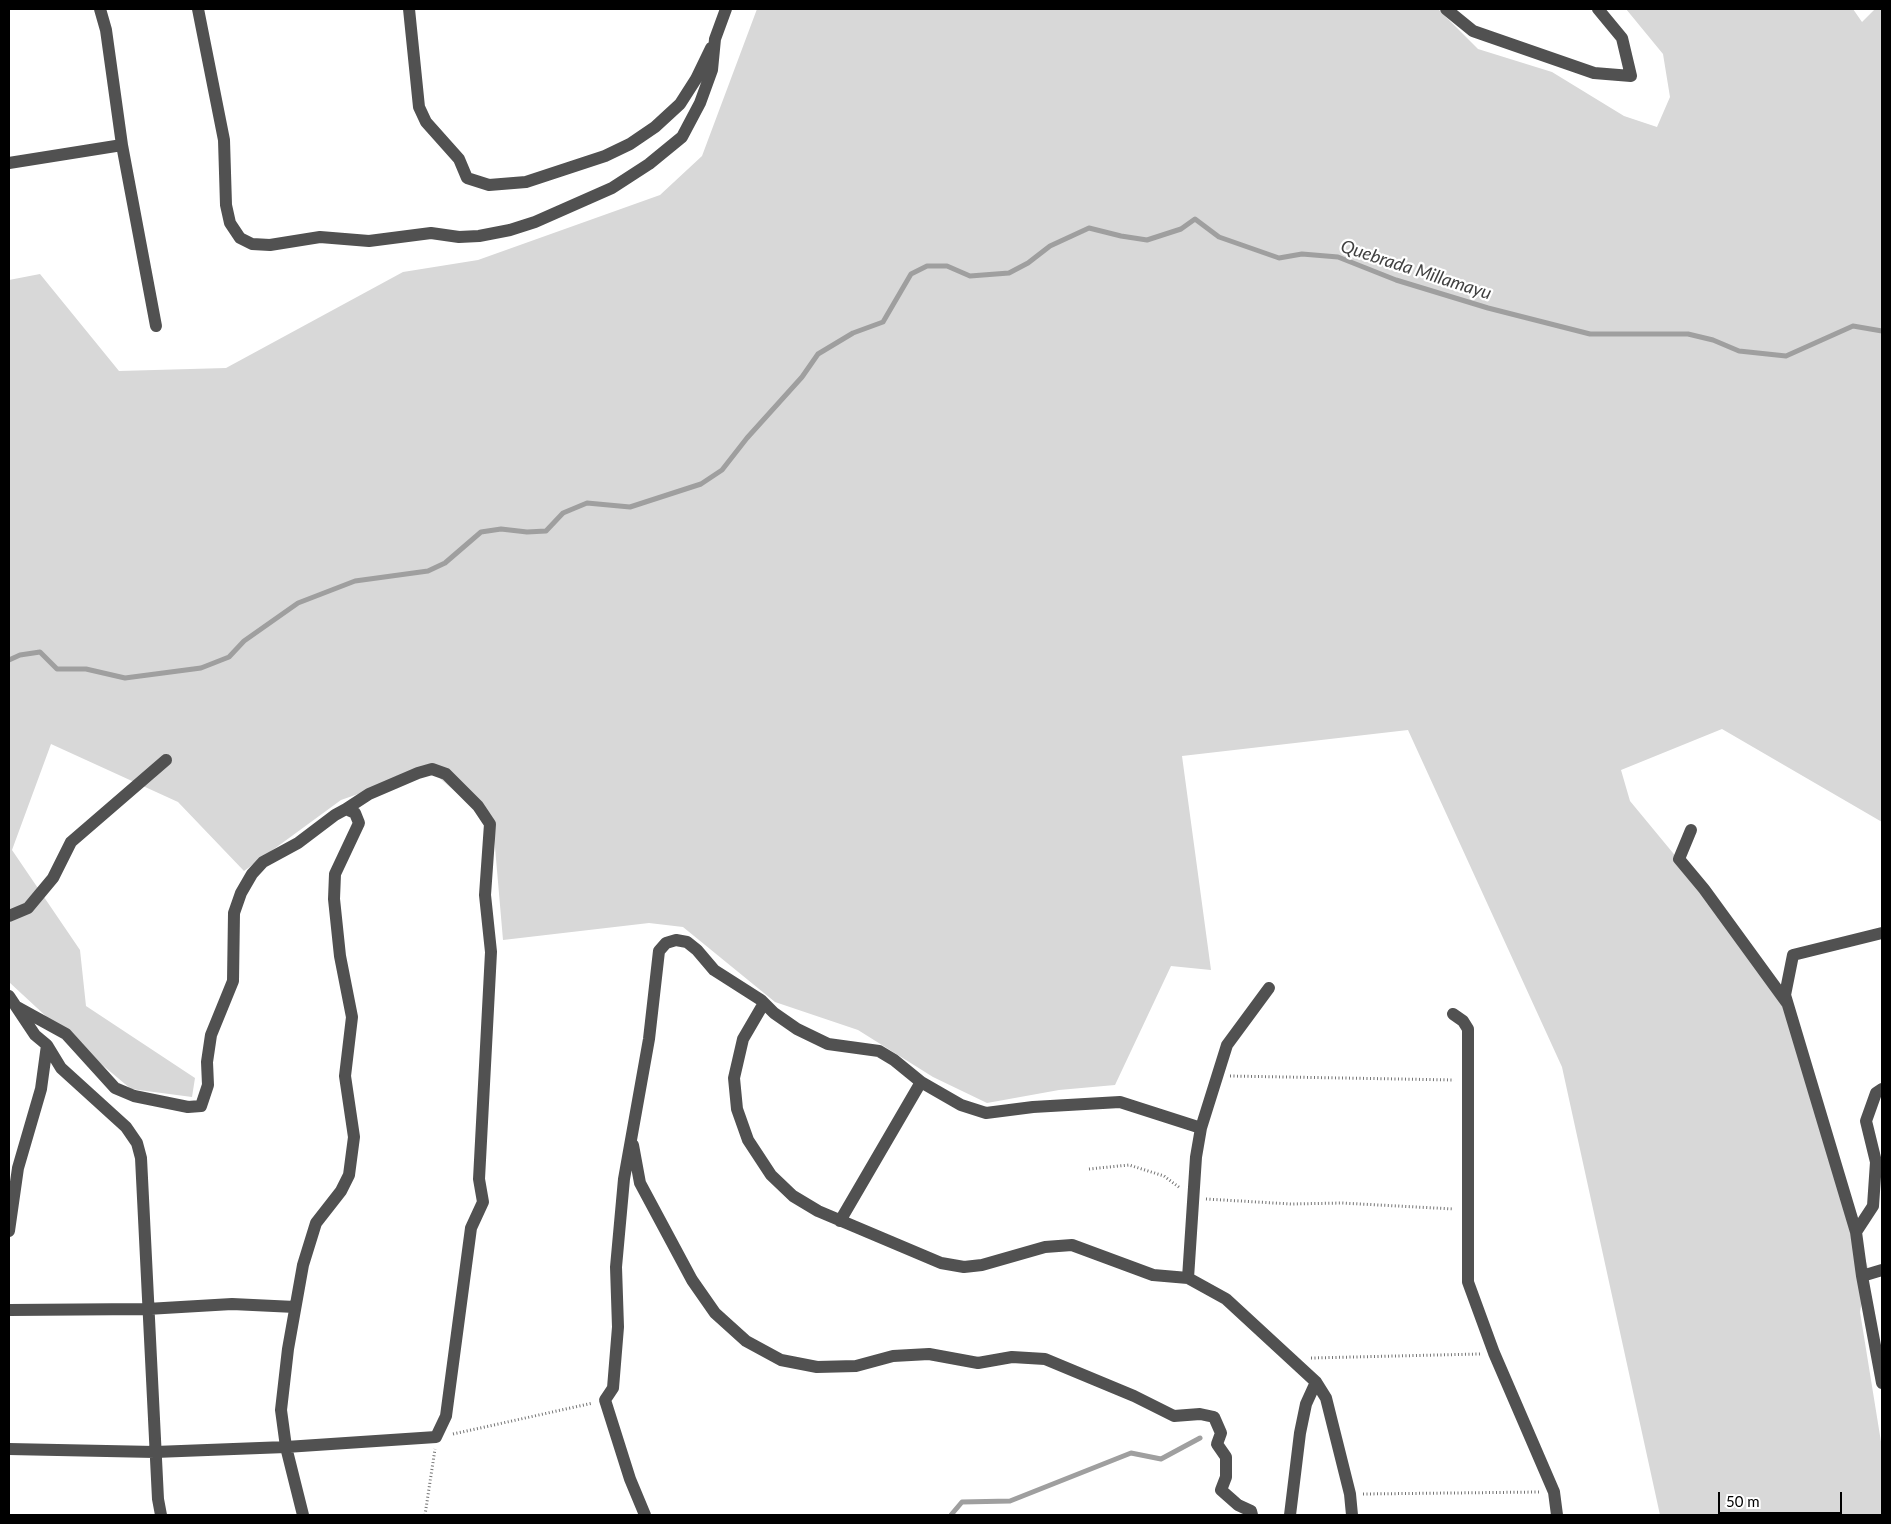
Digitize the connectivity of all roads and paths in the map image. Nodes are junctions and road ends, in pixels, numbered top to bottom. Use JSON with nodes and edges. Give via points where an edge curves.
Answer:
{"nodes":[{"id":1,"x":100,"y":9,"type":"edge"},
{"id":2,"x":198,"y":9,"type":"edge"},
{"id":3,"x":409,"y":9,"type":"edge"},
{"id":4,"x":726,"y":9,"type":"edge"},
{"id":5,"x":1446,"y":9,"type":"edge"},
{"id":6,"x":1598,"y":9,"type":"edge"},
{"id":7,"x":715,"y":39,"type":"junction"},
{"id":8,"x":122,"y":145,"type":"junction"},
{"id":9,"x":9,"y":163,"type":"edge"},
{"id":10,"x":156,"y":326,"type":"dead end"},
{"id":11,"x":166,"y":760,"type":"dead end"},
{"id":12,"x":346,"y":809,"type":"junction"},
{"id":13,"x":1691,"y":830,"type":"dead end"},
{"id":14,"x":9,"y":916,"type":"edge"},
{"id":15,"x":1882,"y":933,"type":"edge"},
{"id":16,"x":1269,"y":988,"type":"dead end"},
{"id":17,"x":9,"y":996,"type":"edge"},
{"id":18,"x":764,"y":1004,"type":"junction"},
{"id":19,"x":1788,"y":1005,"type":"junction"},
{"id":20,"x":17,"y":1007,"type":"junction"},
{"id":21,"x":1453,"y":1014,"type":"dead end"},
{"id":22,"x":47,"y":1045,"type":"junction"},
{"id":23,"x":1217,"y":1076,"type":"junction"},
{"id":24,"x":1469,"y":1080,"type":"junction"},
{"id":25,"x":921,"y":1082,"type":"junction"},
{"id":26,"x":1882,"y":1089,"type":"edge"},
{"id":27,"x":1201,"y":1128,"type":"junction"},
{"id":28,"x":631,"y":1138,"type":"junction"},
{"id":29,"x":13,"y":1168,"type":"edge"},
{"id":30,"x":1089,"y":1169,"type":"dead end"},
{"id":31,"x":1194,"y":1198,"type":"junction"},
{"id":32,"x":1469,"y":1210,"type":"junction"},
{"id":33,"x":840,"y":1221,"type":"junction"},
{"id":34,"x":9,"y":1231,"type":"edge"},
{"id":35,"x":1856,"y":1232,"type":"junction"},
{"id":36,"x":1882,"y":1270,"type":"edge"},
{"id":37,"x":1862,"y":1276,"type":"junction"},
{"id":38,"x":1188,"y":1278,"type":"junction"},
{"id":39,"x":295,"y":1307,"type":"junction"},
{"id":40,"x":147,"y":1309,"type":"junction"},
{"id":41,"x":9,"y":1310,"type":"edge"},
{"id":42,"x":1494,"y":1353,"type":"junction"},
{"id":43,"x":1290,"y":1359,"type":"junction"},
{"id":44,"x":1316,"y":1382,"type":"junction"},
{"id":45,"x":1882,"y":1383,"type":"edge"},
{"id":46,"x":605,"y":1400,"type":"junction"},
{"id":47,"x":436,"y":1437,"type":"junction"},
{"id":48,"x":286,"y":1447,"type":"junction"},
{"id":49,"x":9,"y":1449,"type":"edge"},
{"id":50,"x":155,"y":1452,"type":"junction"},
{"id":51,"x":1554,"y":1492,"type":"junction"},
{"id":52,"x":1350,"y":1494,"type":"junction"},
{"id":53,"x":162,"y":1515,"type":"edge"},
{"id":54,"x":303,"y":1515,"type":"edge"},
{"id":55,"x":425,"y":1515,"type":"edge"},
{"id":56,"x":645,"y":1515,"type":"edge"},
{"id":57,"x":1252,"y":1515,"type":"edge"},
{"id":58,"x":1290,"y":1515,"type":"edge"},
{"id":59,"x":1352,"y":1515,"type":"edge"},
{"id":60,"x":1557,"y":1515,"type":"edge"}],
"edges":[{"from":1,"to":8,"type":"street","via":[[106,30]]},
{"from":2,"to":7,"type":"street","via":[[224,140],[226,205],[230,223],[240,238],[252,244],[270,245],[320,236],[369,241],[431,232],[479,236],[535,222],[612,188],[682,137],[700,103],[712,70]]},
{"from":3,"to":7,"type":"street","via":[[419,107],[426,122],[459,159],[467,178],[489,184],[526,182],[605,156],[630,144],[680,104]]},
{"from":4,"to":7,"type":"street"},
{"from":5,"to":6,"type":"street","via":[[1473,31],[1594,73],[1631,76],[1622,38]]},
{"from":8,"to":9,"type":"street"},
{"from":8,"to":10,"type":"street"},
{"from":11,"to":14,"type":"street","via":[[71,842],[46,885],[28,908]]},
{"from":12,"to":20,"type":"street","via":[[298,843],[263,862],[241,893],[234,913],[233,981],[212,1035],[207,1062],[208,1085],[201,1106],[188,1107],[143,1098],[115,1088],[66,1034]]},
{"from":12,"to":39,"type":"street","via":[[355,813],[359,823],[335,874],[334,899],[340,956],[352,1017],[345,1076],[354,1138],[349,1175],[316,1223]]},
{"from":12,"to":47,"type":"street","via":[[369,794],[432,769],[446,774],[478,806],[490,824],[484,895],[491,952],[479,1178],[483,1202],[471,1228],[446,1416]]},
{"from":13,"to":19,"type":"street","via":[[1679,859]]},
{"from":15,"to":19,"type":"street","via":[[1793,955],[1785,995]]},
{"from":16,"to":23,"type":"street","via":[[1226,1045]]},
{"from":17,"to":20,"type":"street"},
{"from":18,"to":25,"type":"street","via":[[797,1029],[828,1044],[879,1051]]},
{"from":18,"to":28,"type":"street","via":[[714,970],[688,942],[676,940],[659,950],[649,1039]]},
{"from":18,"to":33,"type":"street","via":[[743,1039],[734,1078],[737,1109],[748,1140],[771,1175],[793,1196]]},
{"from":19,"to":35,"type":"street"},
{"from":20,"to":22,"type":"street","via":[[35,1034]]},
{"from":21,"to":24,"type":"street","via":[[1468,1029]]},
{"from":22,"to":29,"type":"street","via":[[41,1089]]},
{"from":22,"to":40,"type":"street","via":[[61,1068],[126,1127],[137,1143],[141,1158]]},
{"from":23,"to":24,"type":"path"},
{"from":23,"to":27,"type":"street"},
{"from":24,"to":32,"type":"street"},
{"from":25,"to":27,"type":"street","via":[[961,1105],[986,1113],[1120,1102]]},
{"from":25,"to":33,"type":"street"},
{"from":26,"to":35,"type":"street","via":[[1876,1093],[1866,1121],[1876,1162],[1873,1206]]},
{"from":27,"to":31,"type":"street"},
{"from":28,"to":46,"type":"street","via":[[616,1267],[618,1327],[613,1388]]},
{"from":28,"to":57,"type":"street","via":[[640,1182],[692,1280],[715,1313],[746,1341],[781,1360],[817,1367],[856,1366],[893,1356],[929,1354],[978,1363],[1012,1357],[1045,1359],[1174,1416],[1200,1414],[1214,1417],[1221,1434],[1217,1444],[1226,1457],[1226,1478],[1221,1490]]},
{"from":29,"to":34,"type":"street"},
{"from":30,"to":31,"type":"path","via":[[1129,1165],[1164,1176]]},
{"from":31,"to":32,"type":"path"},
{"from":31,"to":38,"type":"street"},
{"from":32,"to":42,"type":"street","via":[[1468,1282]]},
{"from":33,"to":38,"type":"street","via":[[941,1263],[964,1268],[1045,1247],[1072,1245],[1153,1275]]},
{"from":35,"to":37,"type":"street"},
{"from":36,"to":37,"type":"street"},
{"from":37,"to":45,"type":"street"},
{"from":38,"to":43,"type":"street","via":[[1226,1299]]},
{"from":39,"to":40,"type":"street","via":[[232,1304]]},
{"from":39,"to":48,"type":"street","via":[[281,1410]]},
{"from":40,"to":41,"type":"street"},
{"from":40,"to":50,"type":"street"},
{"from":42,"to":43,"type":"path"},
{"from":42,"to":51,"type":"street"},
{"from":43,"to":44,"type":"street"},
{"from":44,"to":52,"type":"street","via":[[1326,1398]]},
{"from":44,"to":58,"type":"street","via":[[1306,1404],[1300,1433]]},
{"from":46,"to":47,"type":"path"},
{"from":46,"to":56,"type":"street"},
{"from":47,"to":48,"type":"street"},
{"from":47,"to":55,"type":"path"},
{"from":48,"to":50,"type":"street"},
{"from":48,"to":54,"type":"street"},
{"from":49,"to":50,"type":"street"},
{"from":50,"to":53,"type":"street"},
{"from":51,"to":52,"type":"path"},
{"from":51,"to":60,"type":"street"},
{"from":52,"to":59,"type":"street"}]}
